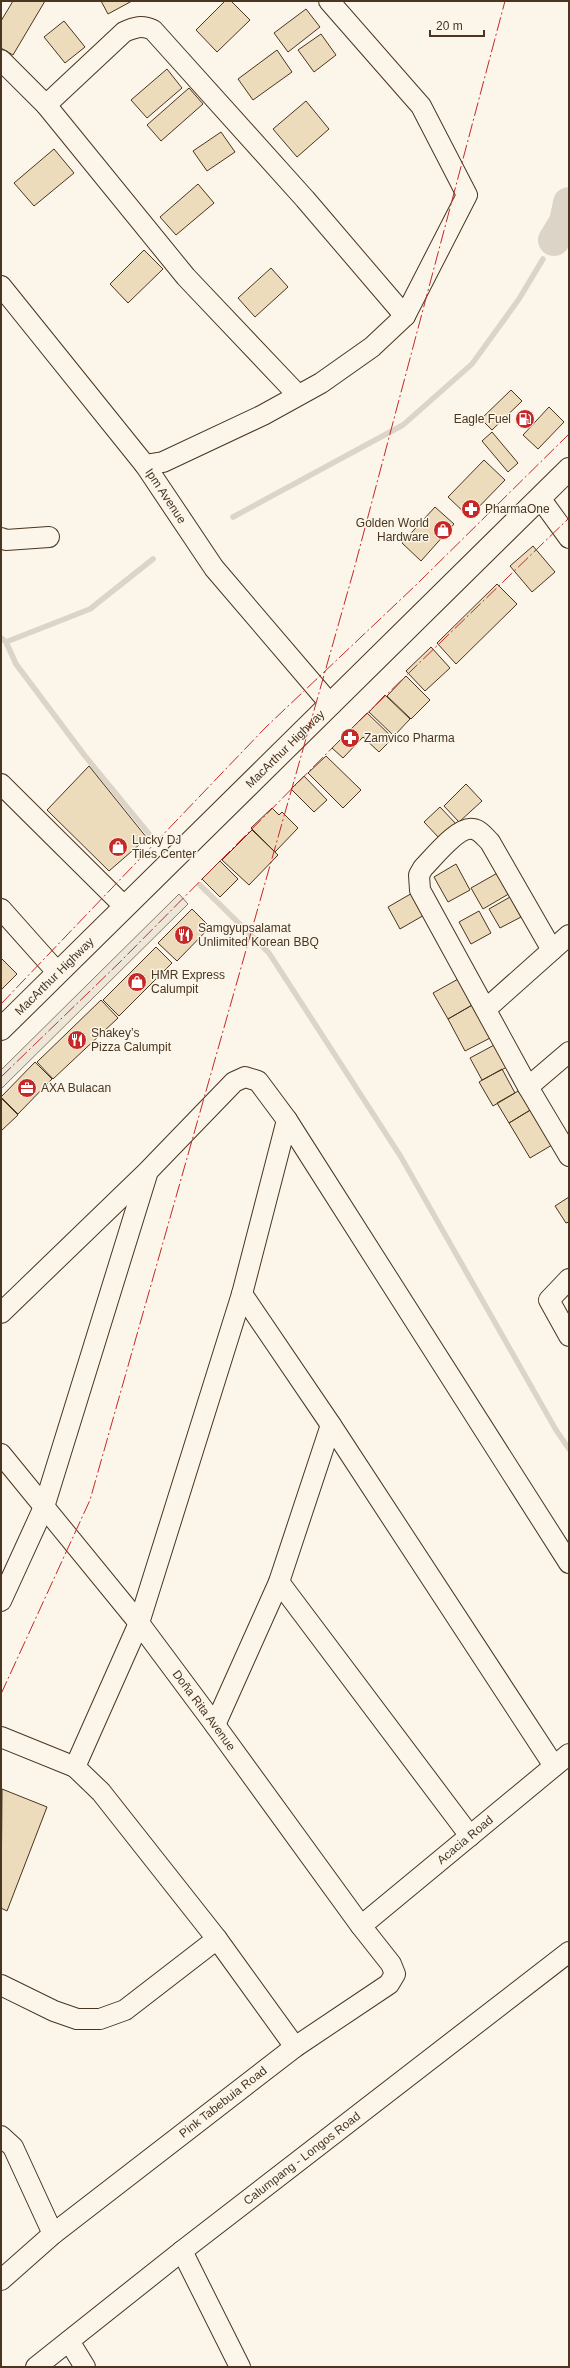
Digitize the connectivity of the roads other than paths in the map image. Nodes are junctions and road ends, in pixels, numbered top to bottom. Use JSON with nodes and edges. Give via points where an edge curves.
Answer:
{"nodes":[{"id":1,"x":329,"y":1,"type":"edge"},
{"id":2,"x":2,"y":62,"type":"edge"},
{"id":3,"x":46,"y":105,"type":"junction"},
{"id":4,"x":1,"y":286,"type":"edge"},
{"id":5,"x":405,"y":316,"type":"junction"},
{"id":6,"x":297,"y":394,"type":"junction"},
{"id":7,"x":145,"y":465,"type":"junction"},
{"id":8,"x":569,"y":469,"type":"edge"},
{"id":9,"x":540,"y":498,"type":"junction"},
{"id":10,"x":49,"y":537,"type":"dead end"},
{"id":11,"x":1,"y":538,"type":"edge"},
{"id":12,"x":569,"y":538,"type":"edge"},
{"id":13,"x":331,"y":706,"type":"junction"},
{"id":14,"x":1,"y":784,"type":"edge"},
{"id":15,"x":125,"y":907,"type":"junction"},
{"id":16,"x":1,"y":909,"type":"edge"},
{"id":17,"x":569,"y":935,"type":"edge"},
{"id":18,"x":552,"y":950,"type":"junction"},
{"id":19,"x":58,"y":973,"type":"junction"},
{"id":20,"x":486,"y":1009,"type":"junction"},
{"id":21,"x":1,"y":1029,"type":"edge"},
{"id":22,"x":569,"y":1052,"type":"edge"},
{"id":23,"x":528,"y":1087,"type":"junction"},
{"id":24,"x":286,"y":1120,"type":"junction"},
{"id":25,"x":569,"y":1156,"type":"edge"},
{"id":26,"x":148,"y":1171,"type":"junction"},
{"id":27,"x":569,"y":1279,"type":"edge"},
{"id":28,"x":242,"y":1294,"type":"junction"},
{"id":29,"x":1,"y":1313,"type":"edge"},
{"id":30,"x":569,"y":1336,"type":"edge"},
{"id":31,"x":331,"y":1425,"type":"junction"},
{"id":32,"x":1,"y":1454,"type":"edge"},
{"id":33,"x":44,"y":1507,"type":"junction"},
{"id":34,"x":569,"y":1563,"type":"edge"},
{"id":35,"x":279,"y":1582,"type":"junction"},
{"id":36,"x":1,"y":1601,"type":"edge"},
{"id":37,"x":139,"y":1623,"type":"junction"},
{"id":38,"x":216,"y":1724,"type":"junction"},
{"id":39,"x":1,"y":1737,"type":"edge"},
{"id":40,"x":561,"y":1760,"type":"edge"},
{"id":41,"x":75,"y":1767,"type":"junction"},
{"id":42,"x":470,"y":1836,"type":"junction"},
{"id":43,"x":361,"y":1926,"type":"junction"},
{"id":44,"x":217,"y":1939,"type":"junction"},
{"id":45,"x":567,"y":1959,"type":"edge"},
{"id":46,"x":394,"y":1974,"type":"joint"},
{"id":47,"x":1,"y":1985,"type":"edge"},
{"id":48,"x":295,"y":2047,"type":"junction"},
{"id":49,"x":1,"y":2136,"type":"edge"},
{"id":50,"x":53,"y":2234,"type":"junction"},
{"id":51,"x":182,"y":2251,"type":"junction"},
{"id":52,"x":1,"y":2280,"type":"edge"},
{"id":53,"x":69,"y":2340,"type":"junction"},
{"id":54,"x":36,"y":2367,"type":"edge"},
{"id":55,"x":84,"y":2367,"type":"edge"},
{"id":56,"x":240,"y":2367,"type":"edge"}],
"edges":[{"from":1,"to":5,"type":"street","via":[[421,106],[467,194]]},
{"from":2,"to":3,"type":"street"},
{"from":3,"to":5,"type":"street","via":[[124,32],[134,27],[153,30],[305,199]]},
{"from":3,"to":6,"type":"street","via":[[186,277]]},
{"from":4,"to":7,"type":"street","name":"Ipm Avenue"},
{"from":5,"to":6,"type":"street","via":[[372,348],[321,383]]},
{"from":6,"to":7,"type":"street","via":[[263,415],[163,462]]},
{"from":7,"to":13,"type":"street","name":"Ipm Avenue","via":[[214,568]]},
{"from":8,"to":9,"type":"highway","name":"MacArthur Highway"},
{"from":9,"to":12,"type":"street"},
{"from":9,"to":13,"type":"highway","name":"MacArthur Highway"},
{"from":10,"to":11,"type":"street","via":[[6,540]]},
{"from":13,"to":15,"type":"highway","name":"MacArthur Highway"},
{"from":14,"to":15,"type":"street"},
{"from":15,"to":19,"type":"highway","name":"MacArthur Highway"},
{"from":16,"to":19,"type":"street"},
{"from":17,"to":18,"type":"street"},
{"from":18,"to":20,"type":"street"},
{"from":18,"to":20,"type":"street","via":[[490,842],[473,828],[463,830],[454,836],[423,868],[418,883]]},
{"from":19,"to":21,"type":"highway","name":"MacArthur Highway"},
{"from":20,"to":23,"type":"street"},
{"from":22,"to":23,"type":"street"},
{"from":23,"to":25,"type":"street"},
{"from":24,"to":26,"type":"street","via":[[258,1081],[246,1077],[234,1082]]},
{"from":24,"to":28,"type":"street"},
{"from":24,"to":34,"type":"street"},
{"from":26,"to":29,"type":"street"},
{"from":26,"to":33,"type":"street"},
{"from":27,"to":30,"type":"street","via":[[548,1300]]},
{"from":28,"to":31,"type":"street"},
{"from":28,"to":37,"type":"street"},
{"from":31,"to":35,"type":"street"},
{"from":31,"to":40,"type":"street"},
{"from":32,"to":33,"type":"street","name":"Doña Rita Avenue"},
{"from":33,"to":36,"type":"street"},
{"from":33,"to":37,"type":"street","name":"Doña Rita Avenue"},
{"from":35,"to":38,"type":"street"},
{"from":35,"to":42,"type":"street"},
{"from":37,"to":38,"type":"street","name":"Doña Rita Avenue"},
{"from":37,"to":41,"type":"street"},
{"from":38,"to":43,"type":"street","name":"Doña Rita Avenue"},
{"from":39,"to":41,"type":"street"},
{"from":40,"to":42,"type":"street","name":"Acacia Road"},
{"from":41,"to":44,"type":"street","via":[[101,1792]]},
{"from":42,"to":43,"type":"street","name":"Acacia Road"},
{"from":43,"to":46,"type":"street","name":"Doña Rita Avenue","via":[[391,1964]]},
{"from":44,"to":47,"type":"street","via":[[125,2010],[100,2020],[77,2019],[54,2011]]},
{"from":44,"to":48,"type":"street"},
{"from":45,"to":51,"type":"street","name":"Calumpang - Longos Road"},
{"from":46,"to":48,"type":"street","name":"Pink Tabebuia Road","via":[[389,1984]]},
{"from":48,"to":50,"type":"street","name":"Pink Tabebuia Road"},
{"from":49,"to":50,"type":"street","via":[[13,2147]]},
{"from":50,"to":52,"type":"street","name":"Pink Tabebuia Road"},
{"from":51,"to":53,"type":"street","name":"Calumpang - Longos Road"},
{"from":51,"to":56,"type":"street"},
{"from":53,"to":54,"type":"street","name":"Calumpang - Longos Road"},
{"from":53,"to":55,"type":"street"}]}
